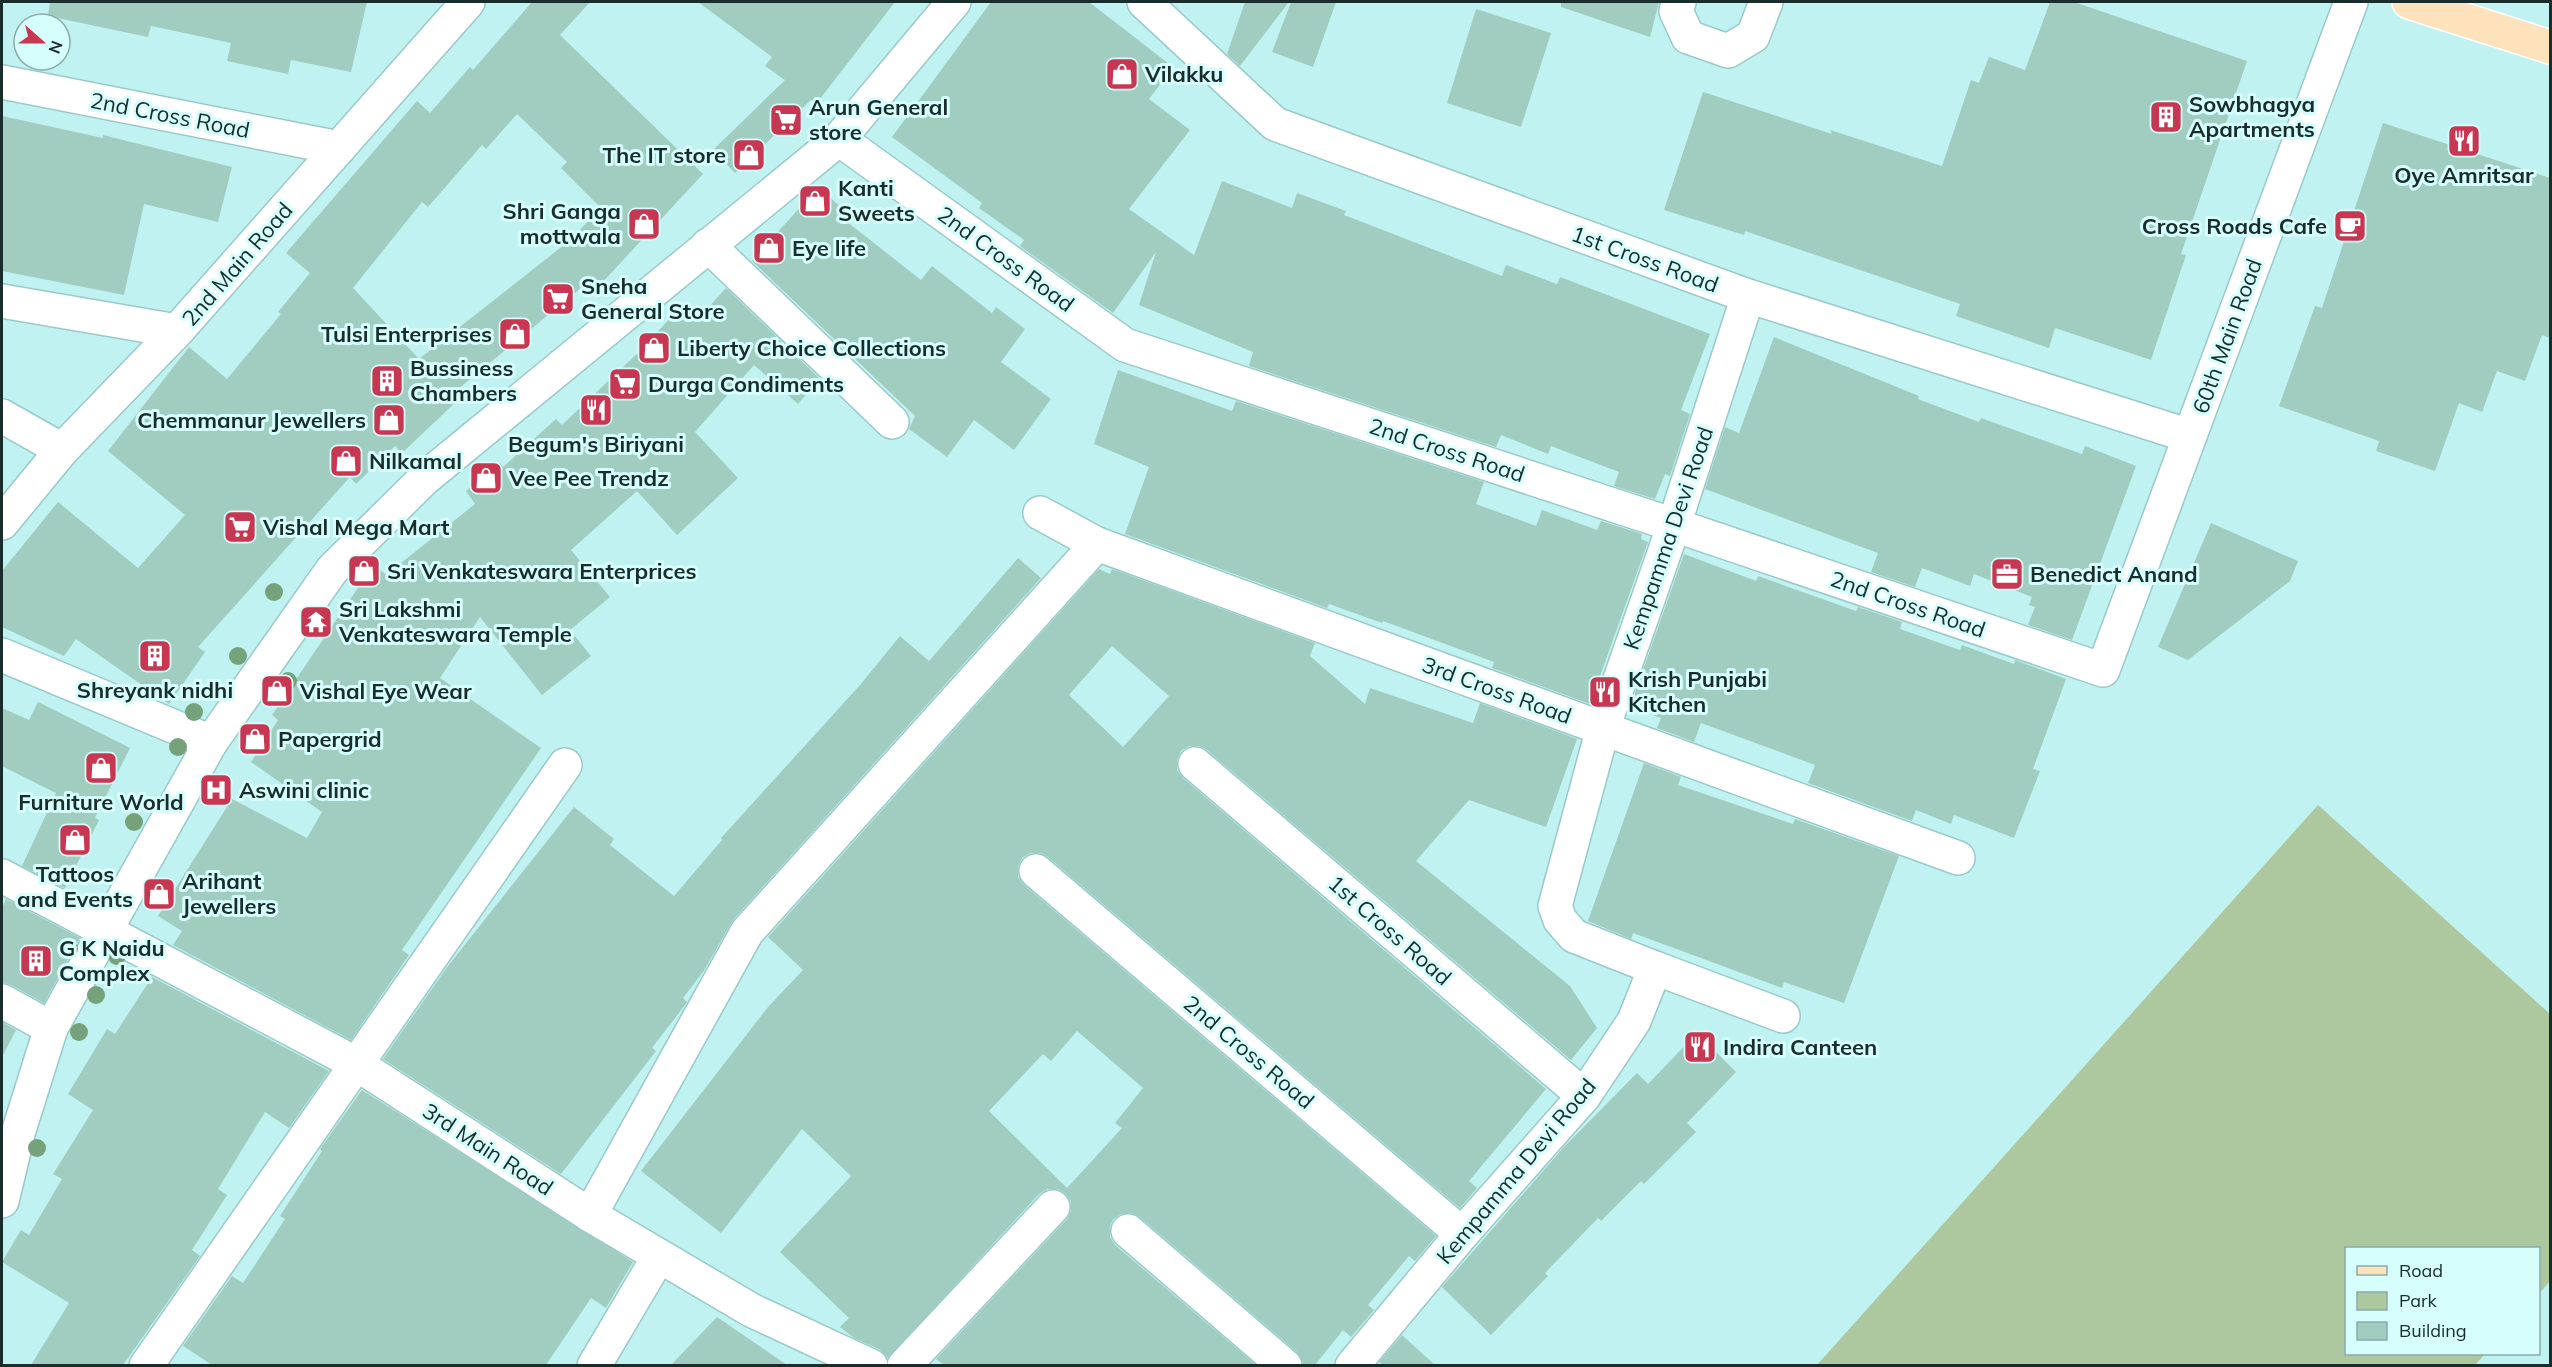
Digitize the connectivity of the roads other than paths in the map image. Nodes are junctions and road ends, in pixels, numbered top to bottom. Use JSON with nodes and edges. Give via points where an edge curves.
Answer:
{"nodes":[{"id":1,"x":468,"y":2,"type":"edge"},
{"id":2,"x":954,"y":2,"type":"edge"},
{"id":3,"x":1144,"y":2,"type":"edge"},
{"id":4,"x":1679,"y":2,"type":"edge"},
{"id":5,"x":1766,"y":2,"type":"edge"},
{"id":6,"x":2351,"y":2,"type":"edge"},
{"id":7,"x":2409,"y":2,"type":"edge"},
{"id":8,"x":2550,"y":47,"type":"edge"},
{"id":9,"x":2,"y":82,"type":"edge"},
{"id":10,"x":838,"y":139,"type":"junction"},
{"id":11,"x":339,"y":148,"type":"junction"},
{"id":12,"x":708,"y":245,"type":"junction"},
{"id":13,"x":1748,"y":296,"type":"junction"},
{"id":14,"x":2,"y":301,"type":"edge"},
{"id":15,"x":177,"y":331,"type":"junction"},
{"id":16,"x":2,"y":416,"type":"edge"},
{"id":17,"x":892,"y":422,"type":"dead end"},
{"id":18,"x":2190,"y":436,"type":"junction"},
{"id":19,"x":62,"y":450,"type":"junction"},
{"id":20,"x":1040,"y":513,"type":"dead end"},
{"id":21,"x":2,"y":523,"type":"edge"},
{"id":22,"x":1674,"y":525,"type":"junction"},
{"id":23,"x":1097,"y":544,"type":"junction"},
{"id":24,"x":2,"y":655,"type":"edge"},
{"id":25,"x":2103,"y":670,"type":"joint"},
{"id":26,"x":1603,"y":728,"type":"junction"},
{"id":27,"x":211,"y":742,"type":"junction"},
{"id":28,"x":1195,"y":764,"type":"dead end"},
{"id":29,"x":566,"y":765,"type":"dead end"},
{"id":30,"x":1958,"y":858,"type":"dead end"},
{"id":31,"x":1036,"y":871,"type":"dead end"},
{"id":32,"x":2,"y":876,"type":"edge"},
{"id":33,"x":106,"y":932,"type":"junction"},
{"id":34,"x":1655,"y":968,"type":"junction"},
{"id":35,"x":2,"y":1001,"type":"edge"},
{"id":36,"x":1783,"y":1016,"type":"dead end"},
{"id":37,"x":51,"y":1028,"type":"junction"},
{"id":38,"x":355,"y":1063,"type":"junction"},
{"id":39,"x":1584,"y":1096,"type":"junction"},
{"id":40,"x":2,"y":1201,"type":"edge"},
{"id":41,"x":1053,"y":1208,"type":"dead end"},
{"id":42,"x":590,"y":1215,"type":"junction"},
{"id":43,"x":1128,"y":1231,"type":"dead end"},
{"id":44,"x":1461,"y":1234,"type":"junction"},
{"id":45,"x":659,"y":1256,"type":"junction"},
{"id":46,"x":146,"y":1365,"type":"edge"},
{"id":47,"x":594,"y":1365,"type":"edge"},
{"id":48,"x":871,"y":1365,"type":"edge"},
{"id":49,"x":904,"y":1365,"type":"edge"},
{"id":50,"x":1286,"y":1365,"type":"edge"},
{"id":51,"x":1352,"y":1365,"type":"edge"}],
"edges":[{"from":1,"to":11,"type":"street","name":"2nd Main Road"},
{"from":2,"to":10,"type":"street"},
{"from":3,"to":13,"type":"street","name":"1st Cross Road","via":[[1275,124]]},
{"from":4,"to":5,"type":"street","via":[[1676,10],[1688,37],[1728,51],[1753,36]]},
{"from":6,"to":18,"type":"street","name":"60th Main Road"},
{"from":7,"to":8,"type":"main road"},
{"from":9,"to":11,"type":"street","name":"2nd Cross Road"},
{"from":10,"to":12,"type":"street"},
{"from":10,"to":22,"type":"street","name":"2nd Cross Road","via":[[1125,345]]},
{"from":11,"to":15,"type":"street","name":"2nd Main Road"},
{"from":12,"to":17,"type":"street"},
{"from":12,"to":27,"type":"street","via":[[424,479],[332,570]]},
{"from":13,"to":18,"type":"street","name":"1st Cross Road"},
{"from":13,"to":22,"type":"street","name":"Kempamma Devi Road"},
{"from":14,"to":15,"type":"street"},
{"from":15,"to":19,"type":"street","name":"2nd Main Road"},
{"from":16,"to":19,"type":"street"},
{"from":18,"to":25,"type":"street","name":"60th Main Road"},
{"from":19,"to":21,"type":"street","name":"2nd Main Road"},
{"from":20,"to":23,"type":"street","name":"3rd Cross Road"},
{"from":22,"to":25,"type":"street","name":"2nd Cross Road"},
{"from":22,"to":26,"type":"street","name":"Kempamma Devi Road"},
{"from":23,"to":26,"type":"street","name":"3rd Cross Road"},
{"from":23,"to":42,"type":"street","via":[[747,932]]},
{"from":24,"to":27,"type":"street"},
{"from":26,"to":30,"type":"street","name":"3rd Cross Road"},
{"from":26,"to":34,"type":"street","name":"Kempamma Devi Road","via":[[1555,906],[1560,920],[1574,936]]},
{"from":27,"to":33,"type":"street"},
{"from":28,"to":39,"type":"street","name":"1st Cross Road"},
{"from":29,"to":38,"type":"street"},
{"from":31,"to":44,"type":"street","name":"2nd Cross Road"},
{"from":32,"to":33,"type":"street","name":"3rd Main Road"},
{"from":33,"to":37,"type":"street"},
{"from":33,"to":38,"type":"street","name":"3rd Main Road"},
{"from":34,"to":36,"type":"street"},
{"from":34,"to":39,"type":"street","name":"Kempamma Devi Road","via":[[1634,1021]]},
{"from":35,"to":37,"type":"street"},
{"from":37,"to":40,"type":"street"},
{"from":38,"to":42,"type":"street","name":"3rd Main Road"},
{"from":38,"to":46,"type":"street"},
{"from":39,"to":44,"type":"street","name":"Kempamma Devi Road"},
{"from":41,"to":49,"type":"street"},
{"from":42,"to":45,"type":"street","name":"3rd Main Road"},
{"from":43,"to":50,"type":"street"},
{"from":44,"to":51,"type":"street","name":"Kempamma Devi Road"},
{"from":45,"to":47,"type":"street"},
{"from":45,"to":48,"type":"street","name":"3rd Main Road","via":[[751,1310]]}]}
